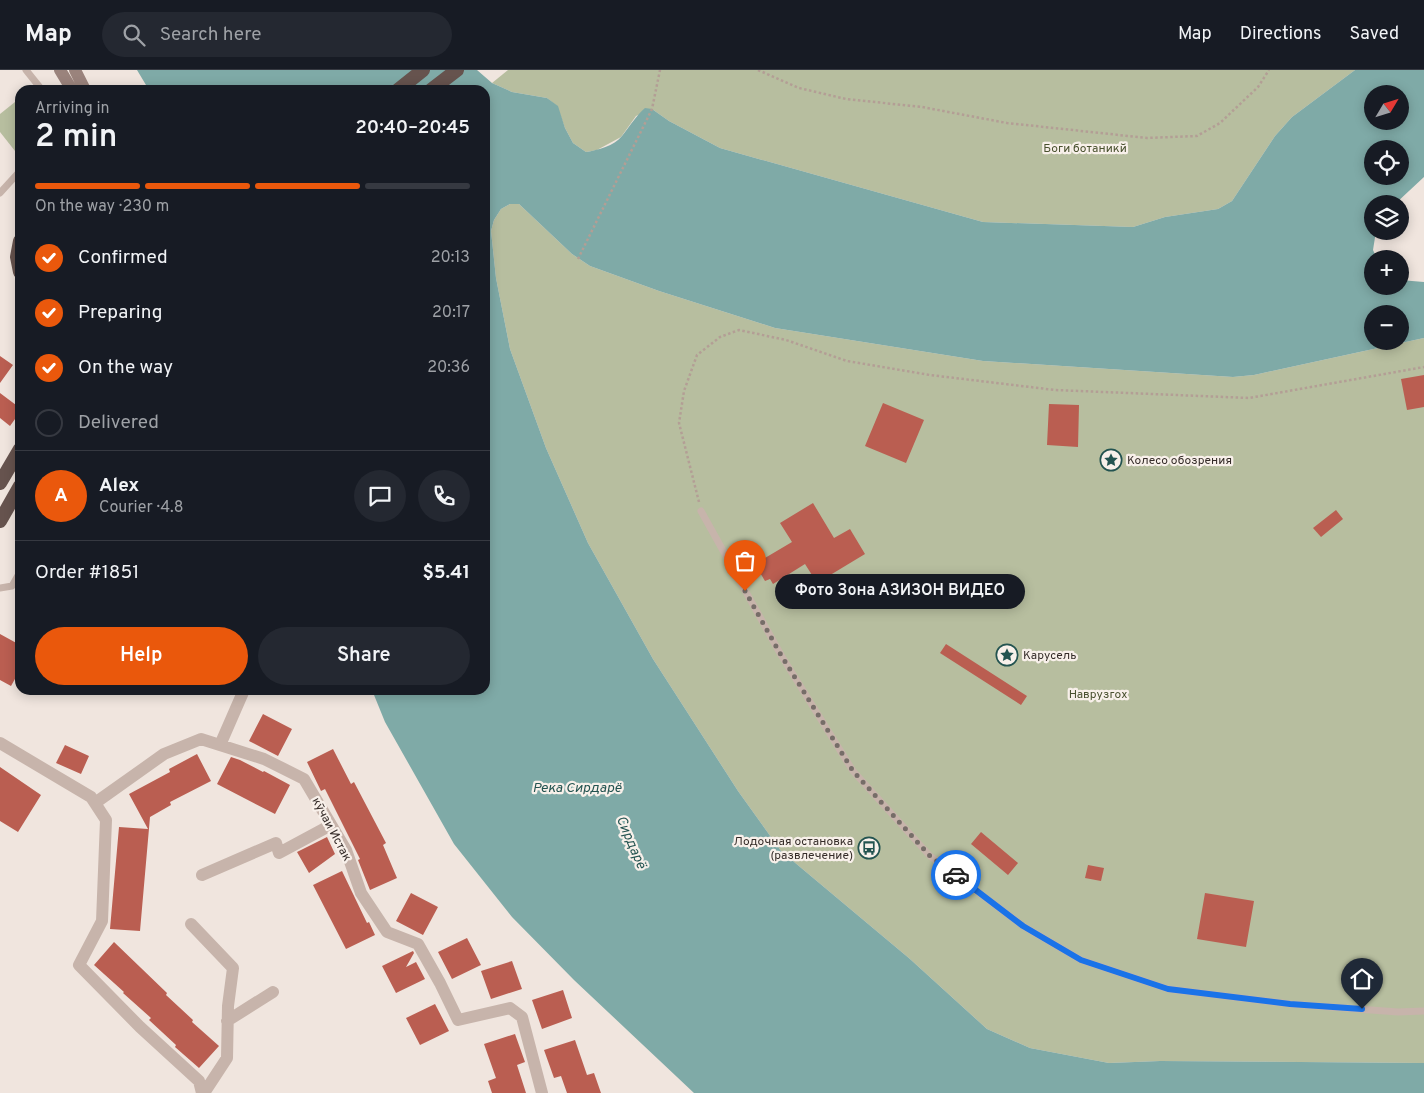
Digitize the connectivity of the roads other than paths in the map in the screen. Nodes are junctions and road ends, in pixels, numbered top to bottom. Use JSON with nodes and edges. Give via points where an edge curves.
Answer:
{"nodes":[{"id":1,"x":26,"y":70,"type":"edge"},
{"id":2,"x":60,"y":70,"type":"edge"},
{"id":3,"x":74,"y":70,"type":"edge"},
{"id":4,"x":423,"y":70,"type":"edge"},
{"id":5,"x":456,"y":70,"type":"edge"},
{"id":6,"x":38,"y":85,"type":"edge"},
{"id":7,"x":69,"y":85,"type":"edge"},
{"id":8,"x":82,"y":85,"type":"edge"},
{"id":9,"x":404,"y":85,"type":"edge"},
{"id":10,"x":437,"y":85,"type":"edge"},
{"id":11,"x":15,"y":176,"type":"edge"},
{"id":12,"x":0,"y":193,"type":"edge"},
{"id":13,"x":15,"y":458,"type":"edge"},
{"id":14,"x":0,"y":484,"type":"edge"},
{"id":15,"x":15,"y":495,"type":"edge"},
{"id":16,"x":701,"y":512,"type":"road end"},
{"id":17,"x":0,"y":521,"type":"edge"},
{"id":18,"x":15,"y":581,"type":"edge"},
{"id":19,"x":0,"y":588,"type":"edge"},
{"id":20,"x":242,"y":695,"type":"edge"},
{"id":21,"x":0,"y":743,"type":"edge"},
{"id":22,"x":220,"y":745,"type":"junction"},
{"id":23,"x":95,"y":803,"type":"junction"},
{"id":24,"x":331,"y":825,"type":"junction"},
{"id":25,"x":202,"y":875,"type":"dead end"},
{"id":26,"x":191,"y":924,"type":"dead end"},
{"id":27,"x":273,"y":992,"type":"dead end"},
{"id":28,"x":1424,"y":1011,"type":"edge"},
{"id":29,"x":227,"y":1021,"type":"junction"},
{"id":30,"x":203,"y":1093,"type":"edge"},
{"id":31,"x":542,"y":1093,"type":"edge"}],
"edges":[{"from":1,"to":6,"type":"lane"},
{"from":2,"to":7,"type":"main road"},
{"from":3,"to":8,"type":"main road"},
{"from":4,"to":9,"type":"highway"},
{"from":5,"to":10,"type":"highway"},
{"from":11,"to":12,"type":"lane"},
{"from":13,"to":14,"type":"highway"},
{"from":15,"to":17,"type":"highway"},
{"from":16,"to":28,"type":"lane","via":[[781,655],[853,771],[930,856],[1023,926],[1081,960],[1168,989],[1290,1004]]},
{"from":18,"to":19,"type":"lane","via":[[12,586]]},
{"from":20,"to":22,"type":"street"},
{"from":21,"to":23,"type":"street","via":[[91,797]]},
{"from":22,"to":23,"type":"street","name":"кӯчаи Истак","via":[[201,739],[164,754]]},
{"from":22,"to":24,"type":"street","name":"кӯчаи Истак","via":[[264,759],[304,780]]},
{"from":23,"to":30,"type":"street","via":[[106,820],[102,921],[79,965],[199,1081]]},
{"from":24,"to":25,"type":"street","via":[[279,853],[276,843]]},
{"from":24,"to":31,"type":"street","name":"кӯчаи Истак","via":[[346,850],[361,893],[387,932],[418,944],[458,1020],[510,1008],[522,1017]]},
{"from":26,"to":29,"type":"street","via":[[233,968]]},
{"from":27,"to":29,"type":"street"},
{"from":29,"to":30,"type":"street","via":[[227,1058]]}]}
